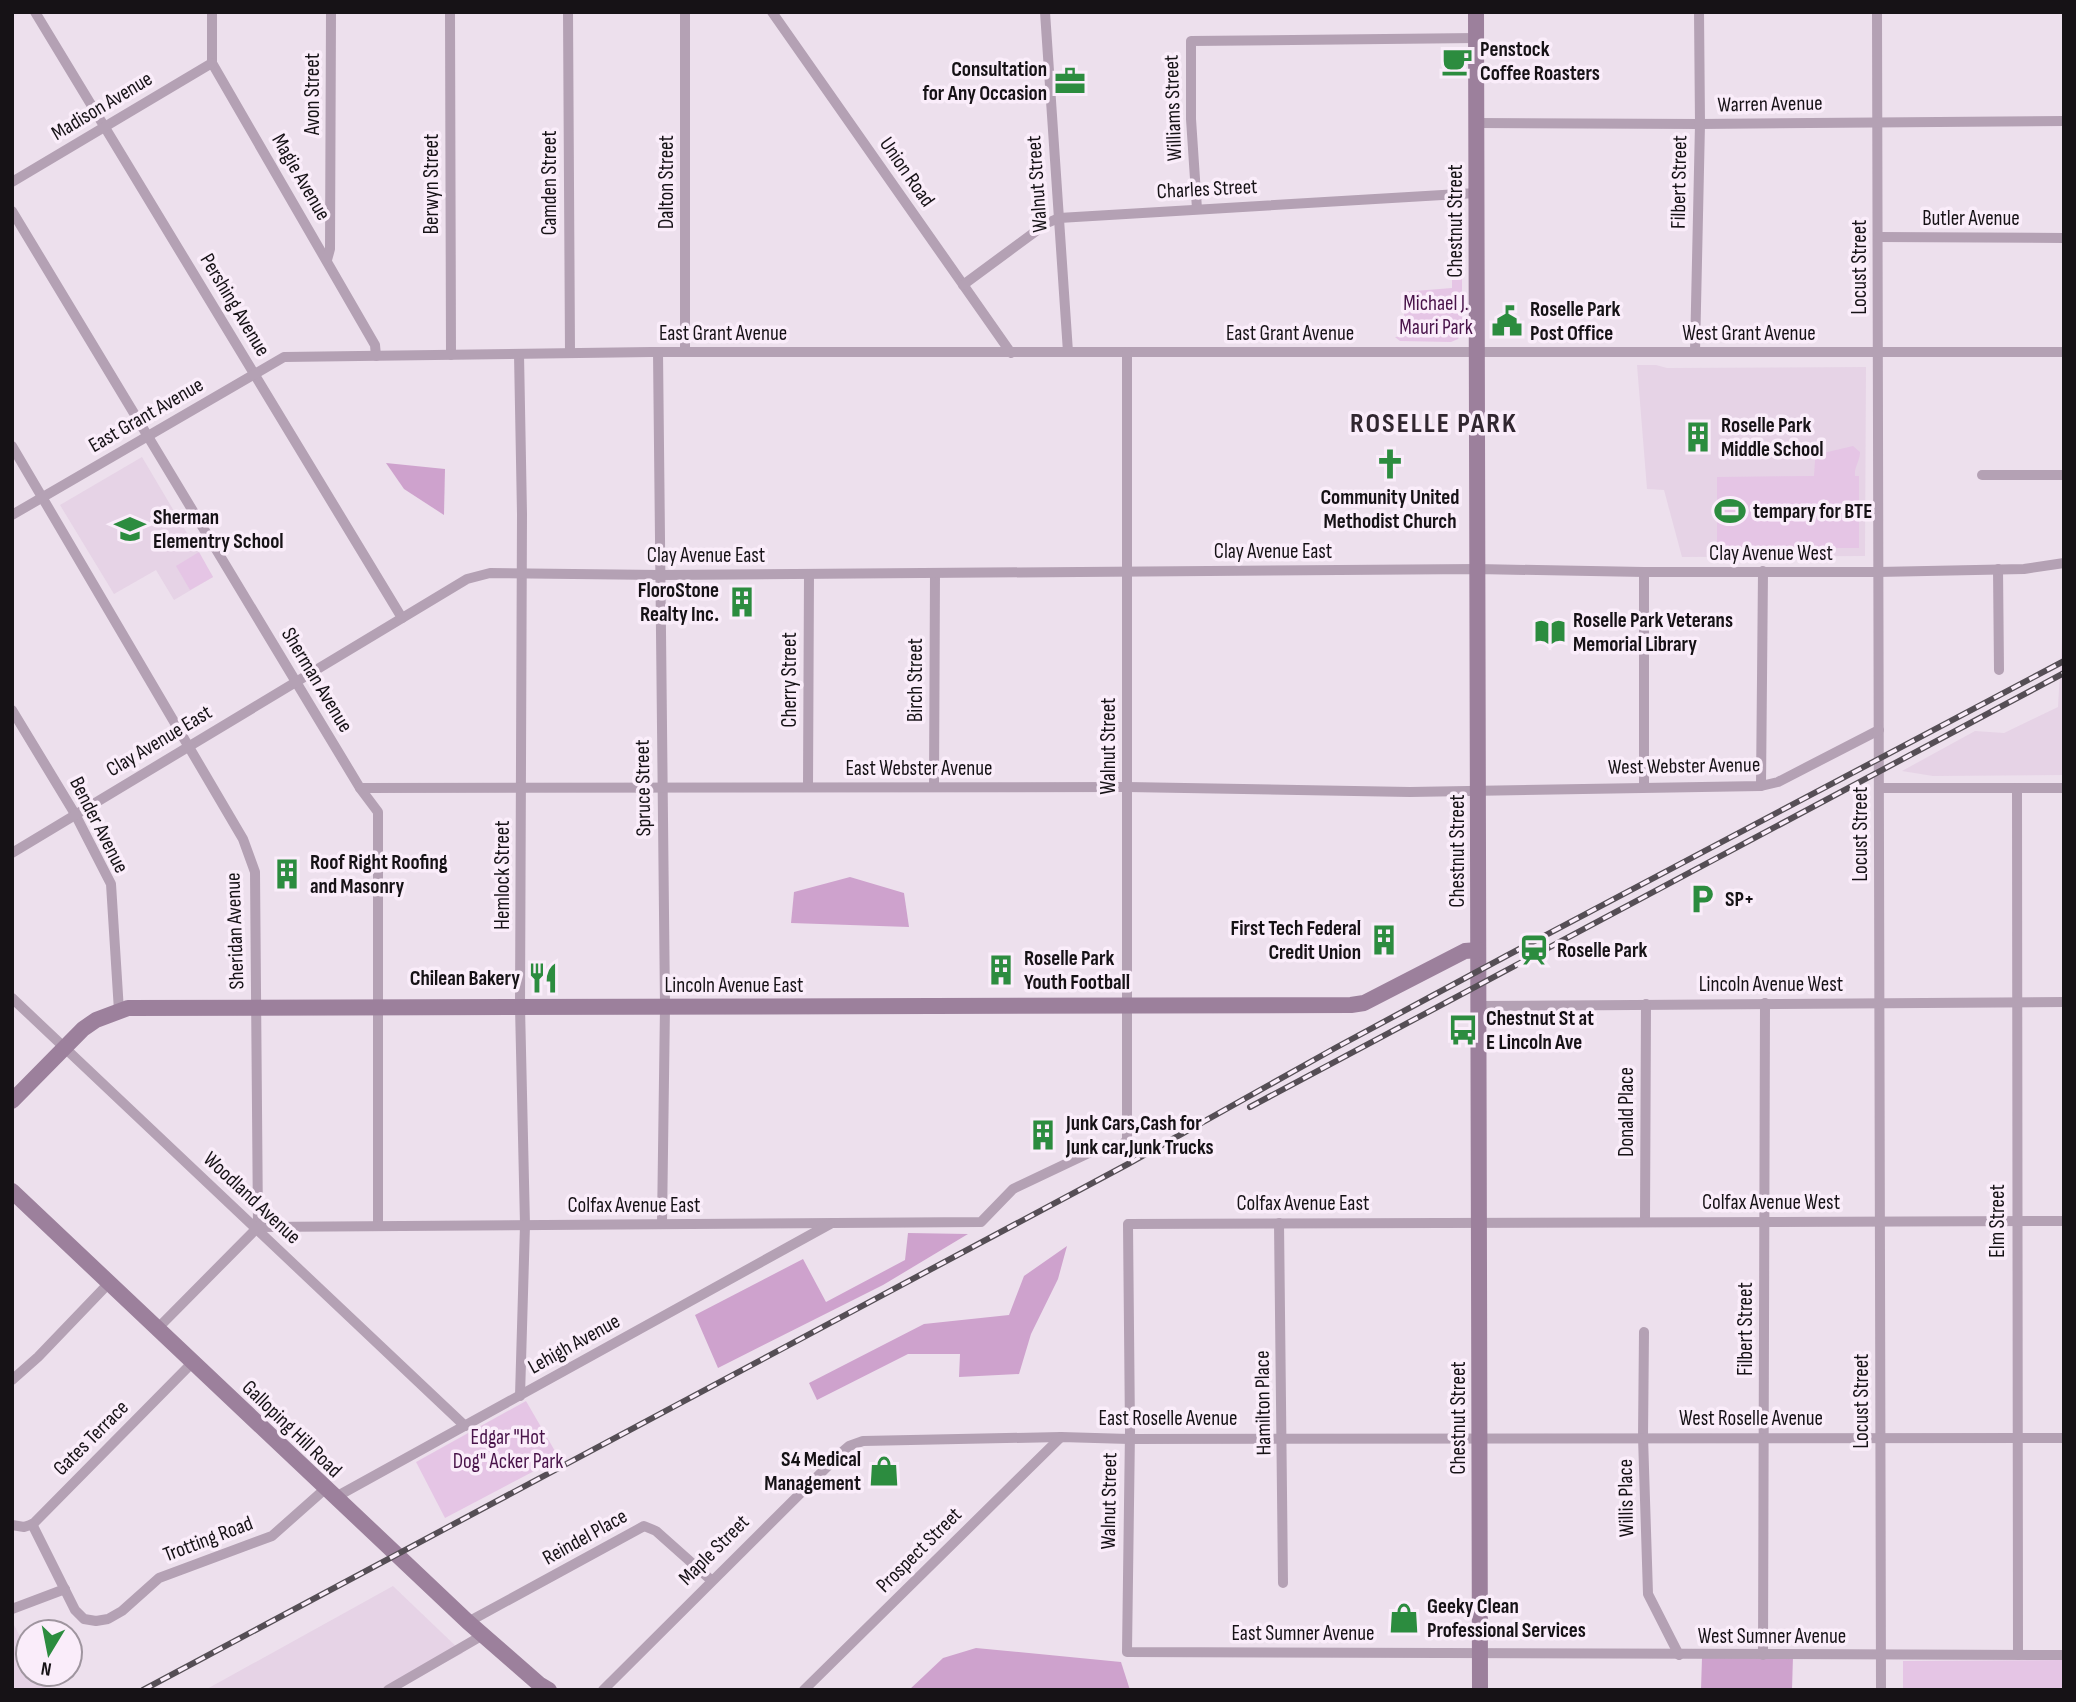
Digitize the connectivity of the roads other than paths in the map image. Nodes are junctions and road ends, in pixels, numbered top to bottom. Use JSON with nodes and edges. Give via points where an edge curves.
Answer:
{"nodes":[{"id":1,"x":35,"y":12,"type":"edge"},
{"id":2,"x":212,"y":12,"type":"edge"},
{"id":3,"x":331,"y":12,"type":"edge"},
{"id":4,"x":450,"y":12,"type":"edge"},
{"id":5,"x":568,"y":12,"type":"edge"},
{"id":6,"x":685,"y":12,"type":"edge"},
{"id":7,"x":772,"y":12,"type":"edge"},
{"id":8,"x":1045,"y":12,"type":"edge"},
{"id":9,"x":1476,"y":12,"type":"edge"},
{"id":10,"x":1699,"y":12,"type":"edge"},
{"id":11,"x":1877,"y":12,"type":"edge"},
{"id":12,"x":1477,"y":38,"type":"junction"},
{"id":13,"x":212,"y":63,"type":"junction"},
{"id":14,"x":2064,"y":121,"type":"edge"},
{"id":15,"x":1476,"y":123,"type":"junction"},
{"id":16,"x":1878,"y":123,"type":"junction"},
{"id":17,"x":1700,"y":124,"type":"junction"},
{"id":18,"x":105,"y":127,"type":"junction"},
{"id":19,"x":12,"y":182,"type":"edge"},
{"id":20,"x":1476,"y":193,"type":"junction"},
{"id":21,"x":1197,"y":209,"type":"junction"},
{"id":22,"x":12,"y":211,"type":"edge"},
{"id":23,"x":1059,"y":218,"type":"junction"},
{"id":24,"x":1878,"y":237,"type":"junction"},
{"id":25,"x":2064,"y":238,"type":"edge"},
{"id":26,"x":327,"y":260,"type":"junction"},
{"id":27,"x":963,"y":285,"type":"junction"},
{"id":28,"x":658,"y":352,"type":"junction"},
{"id":29,"x":685,"y":352,"type":"junction"},
{"id":30,"x":1068,"y":352,"type":"junction"},
{"id":31,"x":1127,"y":352,"type":"junction"},
{"id":32,"x":1476,"y":352,"type":"junction"},
{"id":33,"x":1695,"y":352,"type":"junction"},
{"id":34,"x":1878,"y":352,"type":"junction"},
{"id":35,"x":2064,"y":352,"type":"edge"},
{"id":36,"x":570,"y":353,"type":"junction"},
{"id":37,"x":1011,"y":353,"type":"junction"},
{"id":38,"x":519,"y":354,"type":"junction"},
{"id":39,"x":451,"y":355,"type":"junction"},
{"id":40,"x":376,"y":356,"type":"junction"},
{"id":41,"x":254,"y":374,"type":"junction"},
{"id":42,"x":148,"y":436,"type":"junction"},
{"id":43,"x":12,"y":446,"type":"edge"},
{"id":44,"x":1982,"y":475,"type":"dead end"},
{"id":45,"x":2064,"y":475,"type":"edge"},
{"id":46,"x":43,"y":498,"type":"junction"},
{"id":47,"x":12,"y":515,"type":"edge"},
{"id":48,"x":2064,"y":563,"type":"edge"},
{"id":49,"x":1477,"y":569,"type":"junction"},
{"id":50,"x":1998,"y":569,"type":"junction"},
{"id":51,"x":1763,"y":571,"type":"junction"},
{"id":52,"x":1127,"y":572,"type":"junction"},
{"id":53,"x":1644,"y":572,"type":"junction"},
{"id":54,"x":1878,"y":572,"type":"junction"},
{"id":55,"x":522,"y":573,"type":"junction"},
{"id":56,"x":935,"y":573,"type":"junction"},
{"id":57,"x":808,"y":574,"type":"junction"},
{"id":58,"x":660,"y":575,"type":"junction"},
{"id":59,"x":402,"y":618,"type":"junction"},
{"id":60,"x":1999,"y":670,"type":"dead end"},
{"id":61,"x":296,"y":682,"type":"junction"},
{"id":62,"x":12,"y":710,"type":"edge"},
{"id":63,"x":1879,"y":730,"type":"junction"},
{"id":64,"x":188,"y":746,"type":"junction"},
{"id":65,"x":1761,"y":786,"type":"junction"},
{"id":66,"x":662,"y":787,"type":"junction"},
{"id":67,"x":808,"y":787,"type":"junction"},
{"id":68,"x":934,"y":787,"type":"junction"},
{"id":69,"x":1127,"y":787,"type":"junction"},
{"id":70,"x":1644,"y":787,"type":"junction"},
{"id":71,"x":360,"y":788,"type":"junction"},
{"id":72,"x":522,"y":788,"type":"junction"},
{"id":73,"x":1880,"y":788,"type":"junction"},
{"id":74,"x":2017,"y":788,"type":"junction"},
{"id":75,"x":2064,"y":788,"type":"edge"},
{"id":76,"x":1478,"y":790,"type":"junction"},
{"id":77,"x":75,"y":814,"type":"junction"},
{"id":78,"x":12,"y":853,"type":"edge"},
{"id":79,"x":1478,"y":950,"type":"junction"},
{"id":80,"x":12,"y":999,"type":"edge"},
{"id":81,"x":2017,"y":1001,"type":"junction"},
{"id":82,"x":2064,"y":1002,"type":"edge"},
{"id":83,"x":1646,"y":1003,"type":"junction"},
{"id":84,"x":1765,"y":1003,"type":"junction"},
{"id":85,"x":1879,"y":1003,"type":"junction"},
{"id":86,"x":1127,"y":1005,"type":"junction"},
{"id":87,"x":520,"y":1006,"type":"junction"},
{"id":88,"x":665,"y":1006,"type":"junction"},
{"id":89,"x":1478,"y":1006,"type":"junction"},
{"id":90,"x":257,"y":1007,"type":"junction"},
{"id":91,"x":380,"y":1007,"type":"junction"},
{"id":92,"x":119,"y":1011,"type":"junction"},
{"id":93,"x":64,"y":1048,"type":"junction"},
{"id":94,"x":12,"y":1101,"type":"edge"},
{"id":95,"x":1127,"y":1140,"type":"joint"},
{"id":96,"x":12,"y":1191,"type":"edge"},
{"id":97,"x":1479,"y":1221,"type":"junction"},
{"id":98,"x":1645,"y":1221,"type":"junction"},
{"id":99,"x":1764,"y":1221,"type":"junction"},
{"id":100,"x":1880,"y":1221,"type":"junction"},
{"id":101,"x":2016,"y":1221,"type":"junction"},
{"id":102,"x":2064,"y":1221,"type":"edge"},
{"id":103,"x":833,"y":1223,"type":"junction"},
{"id":104,"x":1279,"y":1223,"type":"junction"},
{"id":105,"x":662,"y":1224,"type":"junction"},
{"id":106,"x":1128,"y":1224,"type":"joint"},
{"id":107,"x":525,"y":1225,"type":"junction"},
{"id":108,"x":379,"y":1226,"type":"junction"},
{"id":109,"x":257,"y":1228,"type":"junction"},
{"id":110,"x":109,"y":1283,"type":"junction"},
{"id":111,"x":157,"y":1329,"type":"junction"},
{"id":112,"x":1644,"y":1332,"type":"dead end"},
{"id":113,"x":192,"y":1363,"type":"junction"},
{"id":114,"x":12,"y":1380,"type":"edge"},
{"id":115,"x":520,"y":1396,"type":"junction"},
{"id":116,"x":465,"y":1426,"type":"junction"},
{"id":117,"x":1061,"y":1437,"type":"junction"},
{"id":118,"x":1283,"y":1437,"type":"junction"},
{"id":119,"x":1479,"y":1437,"type":"junction"},
{"id":120,"x":1643,"y":1437,"type":"junction"},
{"id":121,"x":1763,"y":1437,"type":"junction"},
{"id":122,"x":1880,"y":1438,"type":"junction"},
{"id":123,"x":2017,"y":1438,"type":"junction"},
{"id":124,"x":2064,"y":1438,"type":"edge"},
{"id":125,"x":1129,"y":1439,"type":"junction"},
{"id":126,"x":857,"y":1442,"type":"joint"},
{"id":127,"x":330,"y":1493,"type":"junction"},
{"id":128,"x":32,"y":1524,"type":"junction"},
{"id":129,"x":12,"y":1525,"type":"edge"},
{"id":130,"x":711,"y":1580,"type":"junction"},
{"id":131,"x":1283,"y":1583,"type":"dead end"},
{"id":132,"x":65,"y":1589,"type":"junction"},
{"id":133,"x":12,"y":1609,"type":"edge"},
{"id":134,"x":468,"y":1622,"type":"junction"},
{"id":135,"x":483,"y":1635,"type":"junction"},
{"id":136,"x":1480,"y":1651,"type":"junction"},
{"id":137,"x":1127,"y":1652,"type":"joint"},
{"id":138,"x":1679,"y":1655,"type":"junction"},
{"id":139,"x":1763,"y":1655,"type":"junction"},
{"id":140,"x":1881,"y":1655,"type":"junction"},
{"id":141,"x":2018,"y":1655,"type":"junction"},
{"id":142,"x":2064,"y":1655,"type":"edge"},
{"id":143,"x":546,"y":1689,"type":"edge"},
{"id":144,"x":388,"y":1690,"type":"edge"},
{"id":145,"x":603,"y":1690,"type":"edge"},
{"id":146,"x":804,"y":1690,"type":"edge"},
{"id":147,"x":1479,"y":1690,"type":"edge"},
{"id":148,"x":1881,"y":1690,"type":"edge"}],
"edges":[{"from":1,"to":18,"type":"street","name":"Pershing Avenue"},
{"from":2,"to":13,"type":"street"},
{"from":3,"to":26,"type":"street","name":"Avon Street"},
{"from":4,"to":39,"type":"street","name":"Berwyn Street"},
{"from":5,"to":36,"type":"street","name":"Camden Street"},
{"from":6,"to":29,"type":"street","name":"Dalton Street"},
{"from":7,"to":27,"type":"street","name":"Union Road"},
{"from":8,"to":23,"type":"street","name":"Walnut Street"},
{"from":9,"to":12,"type":"street","name":"Chestnut Street"},
{"from":10,"to":17,"type":"street","name":"Filbert Street"},
{"from":11,"to":16,"type":"street","name":"Locust Street"},
{"from":12,"to":15,"type":"street","name":"Chestnut Street"},
{"from":12,"to":21,"type":"street","name":"Williams Street","via":[[1191,41]]},
{"from":13,"to":18,"type":"street","name":"Madison Avenue"},
{"from":13,"to":26,"type":"street","name":"Magie Avenue"},
{"from":14,"to":16,"type":"street","name":"Warren Avenue"},
{"from":15,"to":17,"type":"street","name":"Warren Avenue"},
{"from":15,"to":20,"type":"street","name":"Chestnut Street"},
{"from":16,"to":17,"type":"street","name":"Warren Avenue"},
{"from":16,"to":24,"type":"street","name":"Locust Street"},
{"from":17,"to":33,"type":"street","name":"Filbert Street"},
{"from":18,"to":19,"type":"street","name":"Madison Avenue"},
{"from":18,"to":41,"type":"street","name":"Pershing Avenue"},
{"from":20,"to":21,"type":"street","name":"Charles Street"},
{"from":20,"to":32,"type":"street","name":"Chestnut Street"},
{"from":21,"to":23,"type":"street","name":"Charles Street"},
{"from":22,"to":42,"type":"street","name":"Sherman Avenue"},
{"from":23,"to":27,"type":"street","name":"Charles Street"},
{"from":23,"to":30,"type":"street","name":"Walnut Street"},
{"from":24,"to":25,"type":"street","name":"Butler Avenue"},
{"from":24,"to":34,"type":"street","name":"Locust Street"},
{"from":26,"to":40,"type":"street","name":"Magie Avenue","via":[[375,345]]},
{"from":27,"to":37,"type":"street","name":"Union Road"},
{"from":28,"to":29,"type":"street","name":"East Grant Avenue"},
{"from":28,"to":36,"type":"street","name":"East Grant Avenue"},
{"from":28,"to":58,"type":"street","name":"Spruce Street"},
{"from":29,"to":37,"type":"street","name":"East Grant Avenue"},
{"from":30,"to":31,"type":"street","name":"East Grant Avenue"},
{"from":30,"to":37,"type":"street","name":"East Grant Avenue"},
{"from":31,"to":32,"type":"street","name":"East Grant Avenue"},
{"from":31,"to":52,"type":"street","name":"Walnut Street"},
{"from":32,"to":33,"type":"street","name":"West Grant Avenue"},
{"from":32,"to":49,"type":"street","name":"Chestnut Street"},
{"from":33,"to":34,"type":"street","name":"West Grant Avenue"},
{"from":34,"to":35,"type":"street","name":"West Grant Avenue"},
{"from":34,"to":54,"type":"street","name":"Locust Street"},
{"from":36,"to":38,"type":"street","name":"East Grant Avenue"},
{"from":38,"to":39,"type":"street","name":"East Grant Avenue"},
{"from":38,"to":55,"type":"street","name":"Hemlock Street"},
{"from":39,"to":40,"type":"street","name":"East Grant Avenue"},
{"from":40,"to":41,"type":"street","name":"East Grant Avenue","via":[[284,357]]},
{"from":41,"to":42,"type":"street","name":"East Grant Avenue"},
{"from":41,"to":59,"type":"street","name":"Pershing Avenue"},
{"from":42,"to":46,"type":"street","name":"East Grant Avenue"},
{"from":42,"to":61,"type":"street","name":"Sherman Avenue"},
{"from":43,"to":46,"type":"street","name":"Sheridan Avenue"},
{"from":44,"to":45,"type":"street"},
{"from":46,"to":47,"type":"street","name":"East Grant Avenue"},
{"from":46,"to":64,"type":"street","name":"Sheridan Avenue"},
{"from":48,"to":50,"type":"street","name":"Clay Avenue West"},
{"from":49,"to":52,"type":"street","name":"Clay Avenue East"},
{"from":49,"to":53,"type":"street","name":"Clay Avenue West"},
{"from":49,"to":76,"type":"street","name":"Chestnut Street"},
{"from":50,"to":54,"type":"street","name":"Clay Avenue West"},
{"from":50,"to":60,"type":"street"},
{"from":51,"to":53,"type":"street","name":"Clay Avenue West"},
{"from":51,"to":54,"type":"street","name":"Clay Avenue West"},
{"from":51,"to":65,"type":"street"},
{"from":52,"to":56,"type":"street","name":"Clay Avenue East"},
{"from":52,"to":69,"type":"street","name":"Walnut Street"},
{"from":53,"to":70,"type":"street"},
{"from":54,"to":63,"type":"street","name":"Locust Street"},
{"from":55,"to":58,"type":"street","name":"Clay Avenue East"},
{"from":55,"to":59,"type":"street","name":"Clay Avenue East","via":[[476,575]]},
{"from":55,"to":72,"type":"street","name":"Hemlock Street"},
{"from":56,"to":57,"type":"street","name":"Clay Avenue East"},
{"from":56,"to":68,"type":"street","name":"Birch Street"},
{"from":57,"to":58,"type":"street","name":"Clay Avenue East"},
{"from":57,"to":67,"type":"street","name":"Cherry Street"},
{"from":58,"to":66,"type":"street","name":"Spruce Street"},
{"from":59,"to":61,"type":"street","name":"Clay Avenue East"},
{"from":61,"to":64,"type":"street","name":"Clay Avenue East"},
{"from":61,"to":71,"type":"street","name":"Sherman Avenue"},
{"from":62,"to":77,"type":"street","name":"Bender Avenue"},
{"from":63,"to":65,"type":"street","name":"West Webster Avenue","via":[[1778,782]]},
{"from":63,"to":73,"type":"street","name":"Locust Street"},
{"from":64,"to":77,"type":"street","name":"Clay Avenue East"},
{"from":64,"to":90,"type":"street","name":"Sheridan Avenue","via":[[243,839],[255,873]]},
{"from":65,"to":70,"type":"street","name":"West Webster Avenue"},
{"from":66,"to":67,"type":"street","name":"East Webster Avenue"},
{"from":66,"to":72,"type":"street","name":"East Webster Avenue"},
{"from":66,"to":88,"type":"street","name":"Spruce Street"},
{"from":67,"to":68,"type":"street","name":"East Webster Avenue"},
{"from":68,"to":69,"type":"street","name":"East Webster Avenue"},
{"from":69,"to":76,"type":"street","name":"East Webster Avenue"},
{"from":69,"to":86,"type":"street","name":"Walnut Street"},
{"from":70,"to":76,"type":"street","name":"West Webster Avenue"},
{"from":71,"to":72,"type":"street","name":"East Webster Avenue"},
{"from":71,"to":91,"type":"street","name":"Sherman Avenue","via":[[378,812]]},
{"from":72,"to":87,"type":"street","name":"Hemlock Street"},
{"from":73,"to":74,"type":"street"},
{"from":73,"to":85,"type":"street","name":"Locust Street"},
{"from":74,"to":75,"type":"street"},
{"from":74,"to":81,"type":"street","name":"Elm Street"},
{"from":76,"to":79,"type":"street","name":"Chestnut Street"},
{"from":77,"to":78,"type":"street","name":"Clay Avenue East"},
{"from":77,"to":92,"type":"street","name":"Bender Avenue","via":[[111,884]]},
{"from":79,"to":86,"type":"street","name":"Lincoln Avenue East","via":[[1465,951],[1351,1006]]},
{"from":79,"to":89,"type":"street","name":"Chestnut Street"},
{"from":80,"to":93,"type":"street","name":"Woodland Avenue"},
{"from":81,"to":82,"type":"street","name":"Lincoln Avenue West"},
{"from":81,"to":85,"type":"street","name":"Lincoln Avenue West"},
{"from":81,"to":101,"type":"street","name":"Elm Street"},
{"from":83,"to":84,"type":"street","name":"Lincoln Avenue West"},
{"from":83,"to":89,"type":"street","name":"Lincoln Avenue West"},
{"from":83,"to":98,"type":"street","name":"Donald Place"},
{"from":84,"to":85,"type":"street","name":"Lincoln Avenue West"},
{"from":84,"to":99,"type":"street","name":"Filbert Street"},
{"from":85,"to":100,"type":"street","name":"Locust Street"},
{"from":86,"to":88,"type":"street","name":"Lincoln Avenue East"},
{"from":86,"to":95,"type":"street","name":"Walnut Street"},
{"from":87,"to":88,"type":"street","name":"Lincoln Avenue East"},
{"from":87,"to":91,"type":"street","name":"Lincoln Avenue East"},
{"from":87,"to":107,"type":"street","name":"Hemlock Street"},
{"from":88,"to":105,"type":"street","name":"Spruce Street"},
{"from":89,"to":97,"type":"street","name":"Chestnut Street"},
{"from":90,"to":91,"type":"street","name":"Lincoln Avenue East"},
{"from":90,"to":92,"type":"street","name":"Lincoln Avenue East"},
{"from":90,"to":109,"type":"street","name":"Sheridan Avenue"},
{"from":91,"to":108,"type":"street","name":"Sherman Avenue"},
{"from":92,"to":93,"type":"street","name":"Lincoln Avenue East","via":[[96,1020]]},
{"from":93,"to":94,"type":"street","name":"Lincoln Avenue East"},
{"from":93,"to":109,"type":"street","name":"Woodland Avenue"},
{"from":95,"to":103,"type":"street","name":"Colfax Avenue East","via":[[1119,1148],[1093,1151],[1013,1189],[981,1222]]},
{"from":96,"to":110,"type":"street","name":"Galloping Hill Road"},
{"from":97,"to":98,"type":"street","name":"Colfax Avenue West"},
{"from":97,"to":104,"type":"street","name":"Colfax Avenue East"},
{"from":97,"to":119,"type":"street","name":"Chestnut Street"},
{"from":98,"to":99,"type":"street","name":"Colfax Avenue West"},
{"from":99,"to":100,"type":"street","name":"Colfax Avenue West"},
{"from":99,"to":121,"type":"street","name":"Filbert Street"},
{"from":100,"to":101,"type":"street","name":"Colfax Avenue West"},
{"from":100,"to":122,"type":"street","name":"Locust Street"},
{"from":101,"to":102,"type":"street","name":"Colfax Avenue West"},
{"from":101,"to":123,"type":"street","name":"Elm Street"},
{"from":103,"to":105,"type":"street","name":"Colfax Avenue East"},
{"from":103,"to":115,"type":"street","name":"Lehigh Avenue"},
{"from":104,"to":106,"type":"street","name":"Colfax Avenue East"},
{"from":104,"to":118,"type":"street","name":"Hamilton Place"},
{"from":105,"to":107,"type":"street","name":"Colfax Avenue East"},
{"from":106,"to":125,"type":"street","name":"Walnut Street"},
{"from":107,"to":108,"type":"street","name":"Colfax Avenue East"},
{"from":107,"to":115,"type":"street","name":"Hemlock Street"},
{"from":108,"to":109,"type":"street","name":"Colfax Avenue East"},
{"from":109,"to":111,"type":"street"},
{"from":109,"to":116,"type":"street","name":"Woodland Avenue"},
{"from":110,"to":111,"type":"street","name":"Galloping Hill Road"},
{"from":110,"to":114,"type":"street"},
{"from":111,"to":113,"type":"street","name":"Galloping Hill Road"},
{"from":112,"to":120,"type":"street","name":"Willis Place"},
{"from":113,"to":127,"type":"street","name":"Galloping Hill Road"},
{"from":113,"to":128,"type":"street","name":"Gates Terrace"},
{"from":115,"to":116,"type":"street","name":"Lehigh Avenue"},
{"from":116,"to":127,"type":"street","name":"Lehigh Avenue"},
{"from":117,"to":125,"type":"street","name":"East Roselle Avenue"},
{"from":117,"to":126,"type":"street","name":"East Roselle Avenue"},
{"from":117,"to":146,"type":"street","name":"Prospect Street"},
{"from":118,"to":119,"type":"street","name":"East Roselle Avenue"},
{"from":118,"to":125,"type":"street","name":"East Roselle Avenue"},
{"from":118,"to":131,"type":"street","name":"Hamilton Place"},
{"from":119,"to":120,"type":"street","name":"West Roselle Avenue"},
{"from":119,"to":136,"type":"street","name":"Chestnut Street"},
{"from":120,"to":121,"type":"street","name":"West Roselle Avenue"},
{"from":120,"to":138,"type":"street","name":"Willis Place","via":[[1648,1594]]},
{"from":121,"to":122,"type":"street","name":"West Roselle Avenue"},
{"from":121,"to":139,"type":"street","name":"Filbert Street"},
{"from":122,"to":123,"type":"street","name":"West Roselle Avenue"},
{"from":122,"to":140,"type":"street","name":"Locust Street"},
{"from":123,"to":124,"type":"street","name":"West Roselle Avenue"},
{"from":123,"to":141,"type":"street","name":"Elm Street"},
{"from":125,"to":137,"type":"street","name":"Walnut Street"},
{"from":126,"to":130,"type":"street","name":"Maple Street"},
{"from":127,"to":132,"type":"street","name":"Trotting Road","via":[[272,1536],[159,1578],[108,1619],[85,1619]]},
{"from":127,"to":134,"type":"street","name":"Galloping Hill Road"},
{"from":128,"to":129,"type":"street"},
{"from":128,"to":132,"type":"street","name":"Trotting Road"},
{"from":130,"to":134,"type":"street","name":"Reindel Place","via":[[656,1531],[643,1526]]},
{"from":130,"to":145,"type":"street","name":"Maple Street"},
{"from":132,"to":133,"type":"street"},
{"from":134,"to":135,"type":"street","name":"Galloping Hill Road"},
{"from":135,"to":143,"type":"street","name":"Galloping Hill Road"},
{"from":135,"to":144,"type":"street"},
{"from":136,"to":137,"type":"street","name":"East Sumner Avenue"},
{"from":136,"to":138,"type":"street","name":"West Sumner Avenue"},
{"from":136,"to":147,"type":"street","name":"Chestnut Street"},
{"from":138,"to":139,"type":"street","name":"West Sumner Avenue"},
{"from":139,"to":140,"type":"street","name":"West Sumner Avenue"},
{"from":140,"to":141,"type":"street","name":"West Sumner Avenue"},
{"from":140,"to":148,"type":"street","name":"Locust Street"},
{"from":141,"to":142,"type":"street","name":"West Sumner Avenue"}]}
